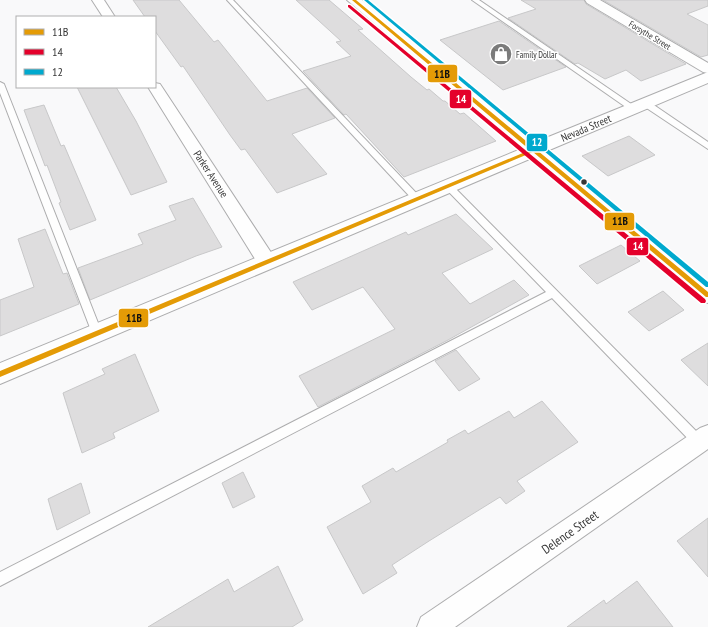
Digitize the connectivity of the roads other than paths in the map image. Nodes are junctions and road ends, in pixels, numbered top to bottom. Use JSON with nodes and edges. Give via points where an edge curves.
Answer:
{"nodes":[{"id":1,"x":98,"y":0,"type":"edge"},
{"id":2,"x":230,"y":0,"type":"edge"},
{"id":3,"x":354,"y":0,"type":"edge"},
{"id":4,"x":475,"y":0,"type":"edge"},
{"id":5,"x":591,"y":0,"type":"edge"},
{"id":6,"x":108,"y":16,"type":"edge"},
{"id":7,"x":708,"y":69,"type":"edge"},
{"id":8,"x":708,"y":77,"type":"edge"},
{"id":9,"x":0,"y":84,"type":"edge"},
{"id":10,"x":155,"y":88,"type":"edge"},
{"id":11,"x":639,"y":106,"type":"junction"},
{"id":12,"x":708,"y":146,"type":"edge"},
{"id":13,"x":534,"y":150,"type":"junction"},
{"id":14,"x":448,"y":186,"type":"junction"},
{"id":15,"x":417,"y":199,"type":"junction"},
{"id":16,"x":267,"y":262,"type":"junction"},
{"id":17,"x":553,"y":293,"type":"junction"},
{"id":18,"x":708,"y":295,"type":"edge"},
{"id":19,"x":97,"y":333,"type":"junction"},
{"id":20,"x":0,"y":374,"type":"edge"},
{"id":21,"x":704,"y":439,"type":"edge"},
{"id":22,"x":0,"y":579,"type":"edge"},
{"id":23,"x":431,"y":627,"type":"edge"}],
"edges":[{"from":1,"to":6,"type":"street"},
{"from":2,"to":15,"type":"lane"},
{"from":3,"to":13,"type":"street"},
{"from":4,"to":11,"type":"lane"},
{"from":5,"to":7,"type":"street","name":"Forsythe Street"},
{"from":8,"to":11,"type":"street","name":"Nevada Street"},
{"from":9,"to":19,"type":"lane"},
{"from":10,"to":16,"type":"street","name":"Parker Avenue"},
{"from":11,"to":12,"type":"lane"},
{"from":11,"to":13,"type":"street","name":"Nevada Street"},
{"from":13,"to":14,"type":"street","name":"Nevada Street"},
{"from":13,"to":18,"type":"street"},
{"from":14,"to":15,"type":"street","name":"Nevada Street"},
{"from":14,"to":17,"type":"lane"},
{"from":15,"to":16,"type":"street","name":"Nevada Street"},
{"from":16,"to":19,"type":"street","name":"Nevada Street"},
{"from":17,"to":21,"type":"lane"},
{"from":17,"to":22,"type":"lane"},
{"from":19,"to":20,"type":"street","name":"Nevada Street"},
{"from":21,"to":23,"type":"street","name":"Delence Street"}]}
